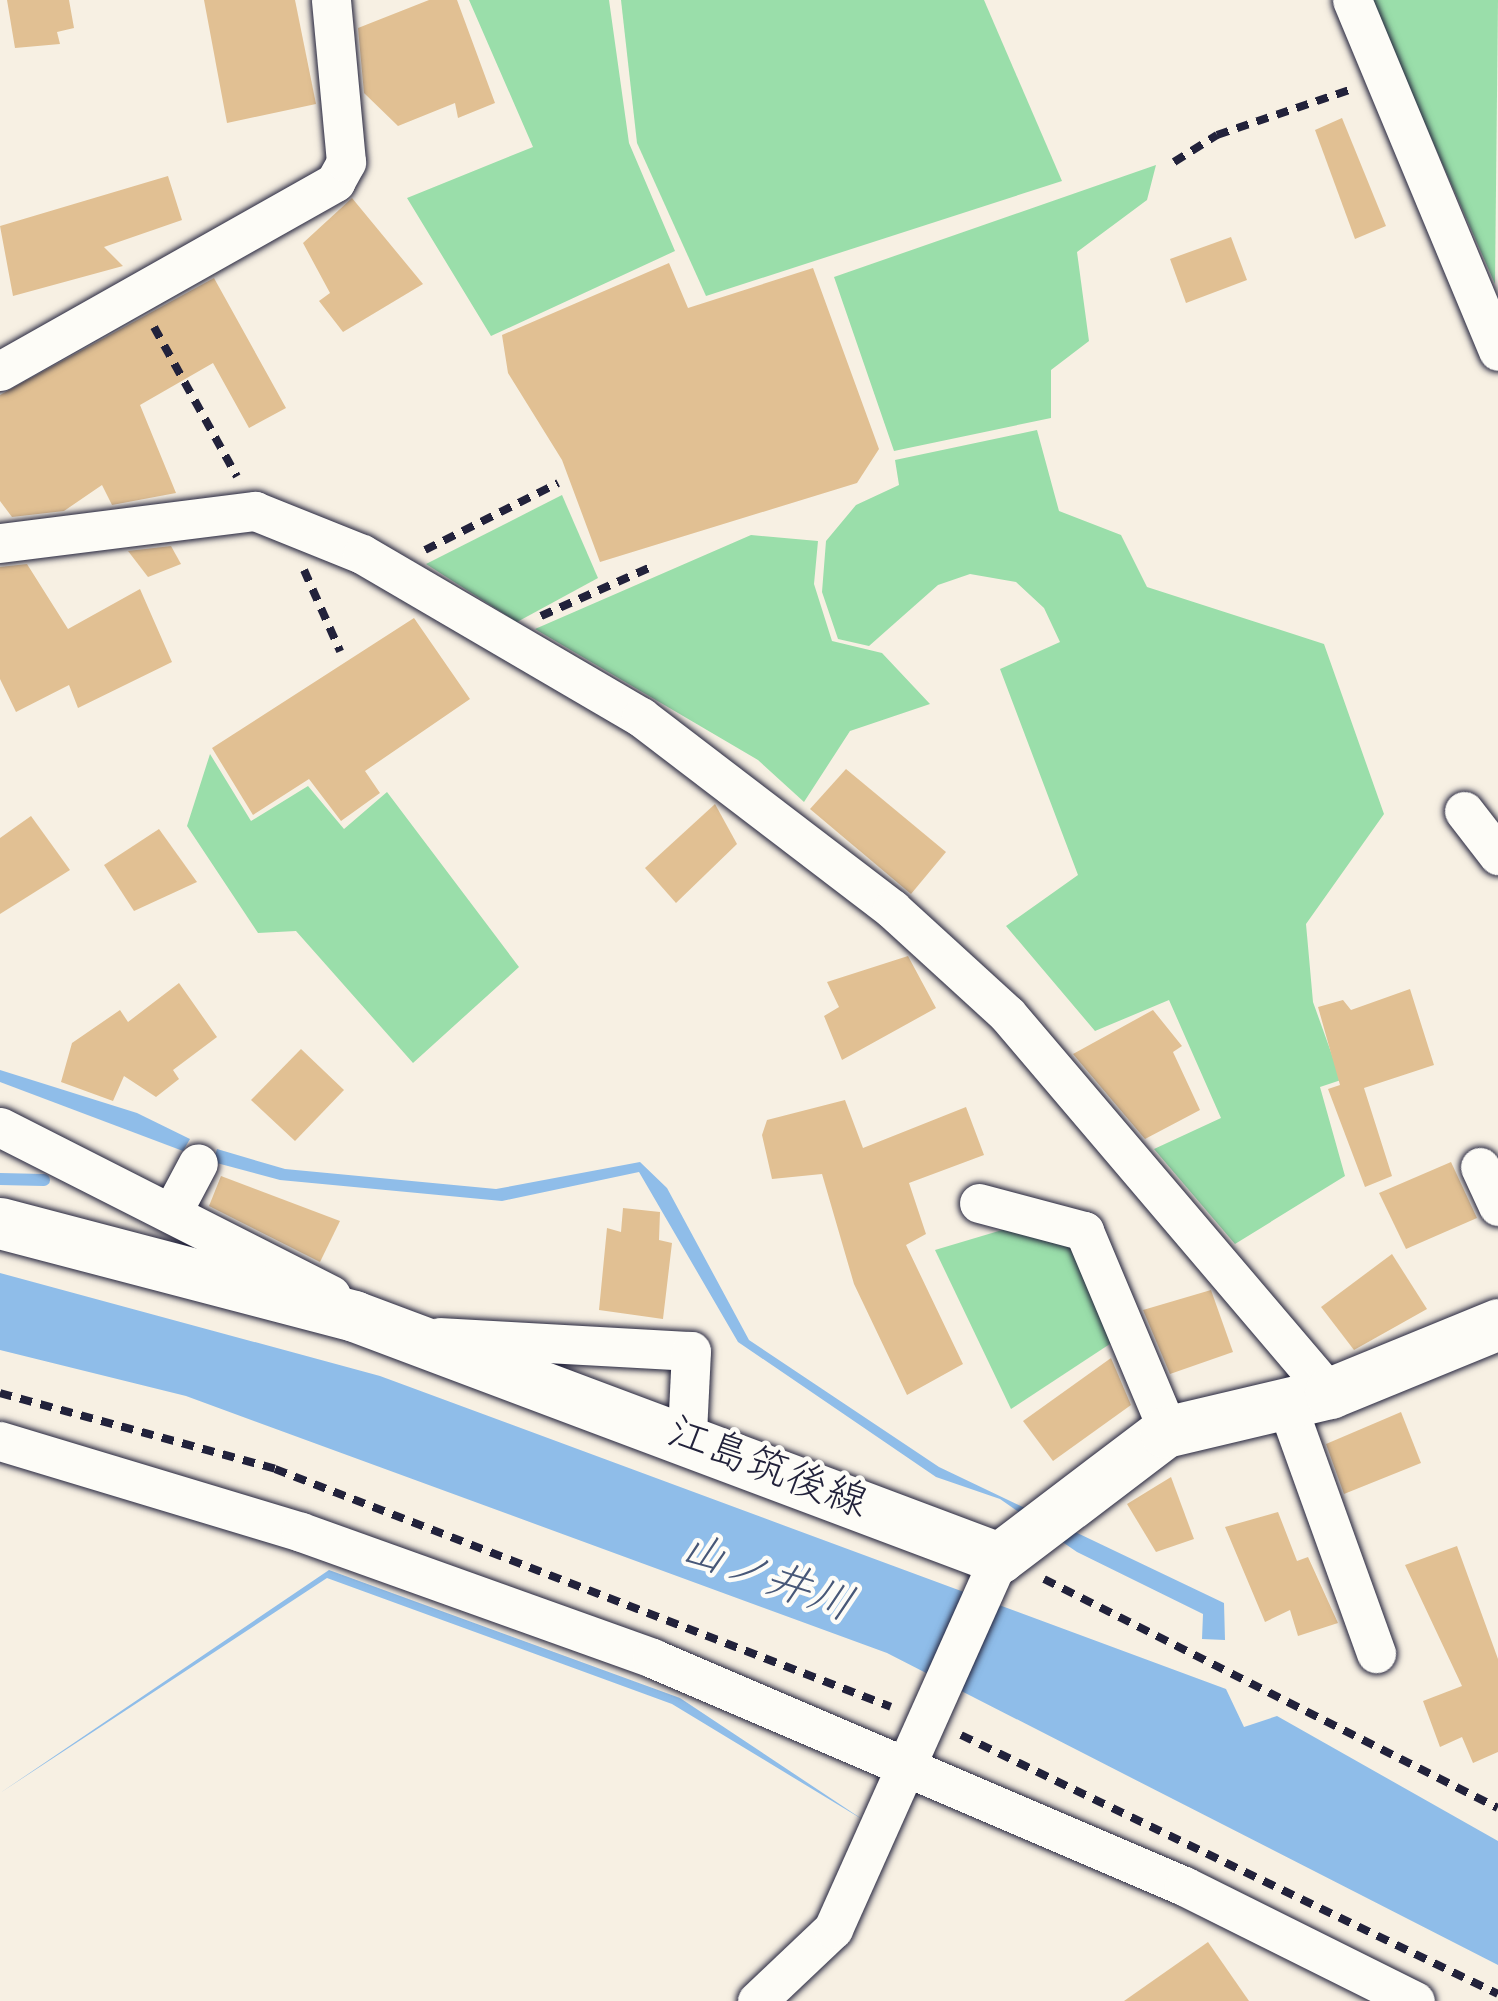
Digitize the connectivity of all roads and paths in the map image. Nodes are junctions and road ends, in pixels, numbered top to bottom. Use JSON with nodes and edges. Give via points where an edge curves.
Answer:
{"nodes":[{"id":1,"x":331,"y":0,"type":"edge"},
{"id":2,"x":1352,"y":0,"type":"edge"},
{"id":3,"x":1381,"y":75,"type":"junction"},
{"id":4,"x":1174,"y":162,"type":"dead end"},
{"id":5,"x":134,"y":287,"type":"junction"},
{"id":6,"x":1498,"y":351,"type":"edge"},
{"id":7,"x":0,"y":370,"type":"edge"},
{"id":8,"x":558,"y":483,"type":"dead end"},
{"id":9,"x":284,"y":521,"type":"junction"},
{"id":10,"x":0,"y":543,"type":"edge"},
{"id":11,"x":649,"y":568,"type":"dead end"},
{"id":12,"x":387,"y":569,"type":"junction"},
{"id":13,"x":504,"y":638,"type":"junction"},
{"id":14,"x":340,"y":651,"type":"dead end"},
{"id":15,"x":1464,"y":811,"type":"dead end"},
{"id":16,"x":1498,"y":854,"type":"edge"},
{"id":17,"x":0,"y":1127,"type":"edge"},
{"id":18,"x":198,"y":1162,"type":"dead end"},
{"id":19,"x":1480,"y":1167,"type":"dead end"},
{"id":20,"x":980,"y":1203,"type":"dead end"},
{"id":21,"x":1498,"y":1206,"type":"edge"},
{"id":22,"x":172,"y":1212,"type":"junction"},
{"id":23,"x":0,"y":1222,"type":"edge"},
{"id":24,"x":1498,"y":1324,"type":"edge"},
{"id":25,"x":408,"y":1335,"type":"junction"},
{"id":26,"x":0,"y":1393,"type":"edge"},
{"id":27,"x":1308,"y":1398,"type":"junction"},
{"id":28,"x":1168,"y":1431,"type":"junction"},
{"id":29,"x":687,"y":1433,"type":"junction"},
{"id":30,"x":0,"y":1441,"type":"edge"},
{"id":31,"x":991,"y":1575,"type":"junction"},
{"id":32,"x":1376,"y":1653,"type":"dead end"},
{"id":33,"x":931,"y":1712,"type":"junction"},
{"id":34,"x":910,"y":1771,"type":"junction"},
{"id":35,"x":1498,"y":1808,"type":"edge"},
{"id":36,"x":1498,"y":1994,"type":"edge"},
{"id":37,"x":757,"y":2001,"type":"edge"},
{"id":38,"x":1415,"y":2001,"type":"edge"}],
"edges":[{"from":1,"to":5,"type":"street","via":[[346,162],[335,182]]},
{"from":2,"to":3,"type":"street"},
{"from":3,"to":4,"type":"path"},
{"from":3,"to":6,"type":"street"},
{"from":5,"to":7,"type":"street"},
{"from":5,"to":9,"type":"path","via":[[208,434]]},
{"from":8,"to":12,"type":"path"},
{"from":9,"to":10,"type":"street"},
{"from":9,"to":12,"type":"street"},
{"from":9,"to":14,"type":"path"},
{"from":11,"to":13,"type":"path"},
{"from":12,"to":13,"type":"street"},
{"from":13,"to":27,"type":"street","via":[[641,717],[808,841],[1007,1014]]},
{"from":15,"to":16,"type":"street"},
{"from":17,"to":22,"type":"street"},
{"from":18,"to":22,"type":"street"},
{"from":19,"to":21,"type":"street"},
{"from":20,"to":28,"type":"street","via":[[1084,1231]]},
{"from":22,"to":25,"type":"street"},
{"from":23,"to":25,"type":"main road","name":"江島筑後線"},
{"from":24,"to":27,"type":"main road"},
{"from":25,"to":29,"type":"main road","name":"江島筑後線"},
{"from":25,"to":29,"type":"street","via":[[691,1351]]},
{"from":26,"to":33,"type":"path","via":[[275,1469]]},
{"from":27,"to":28,"type":"main road"},
{"from":27,"to":32,"type":"street"},
{"from":28,"to":31,"type":"main road"},
{"from":29,"to":31,"type":"main road","name":"江島筑後線"},
{"from":30,"to":34,"type":"street","via":[[301,1532],[652,1658]]},
{"from":31,"to":33,"type":"street"},
{"from":31,"to":35,"type":"path"},
{"from":33,"to":34,"type":"street"},
{"from":33,"to":36,"type":"path"},
{"from":34,"to":37,"type":"street","via":[[833,1929]]},
{"from":34,"to":38,"type":"street","via":[[1184,1886]]}]}
